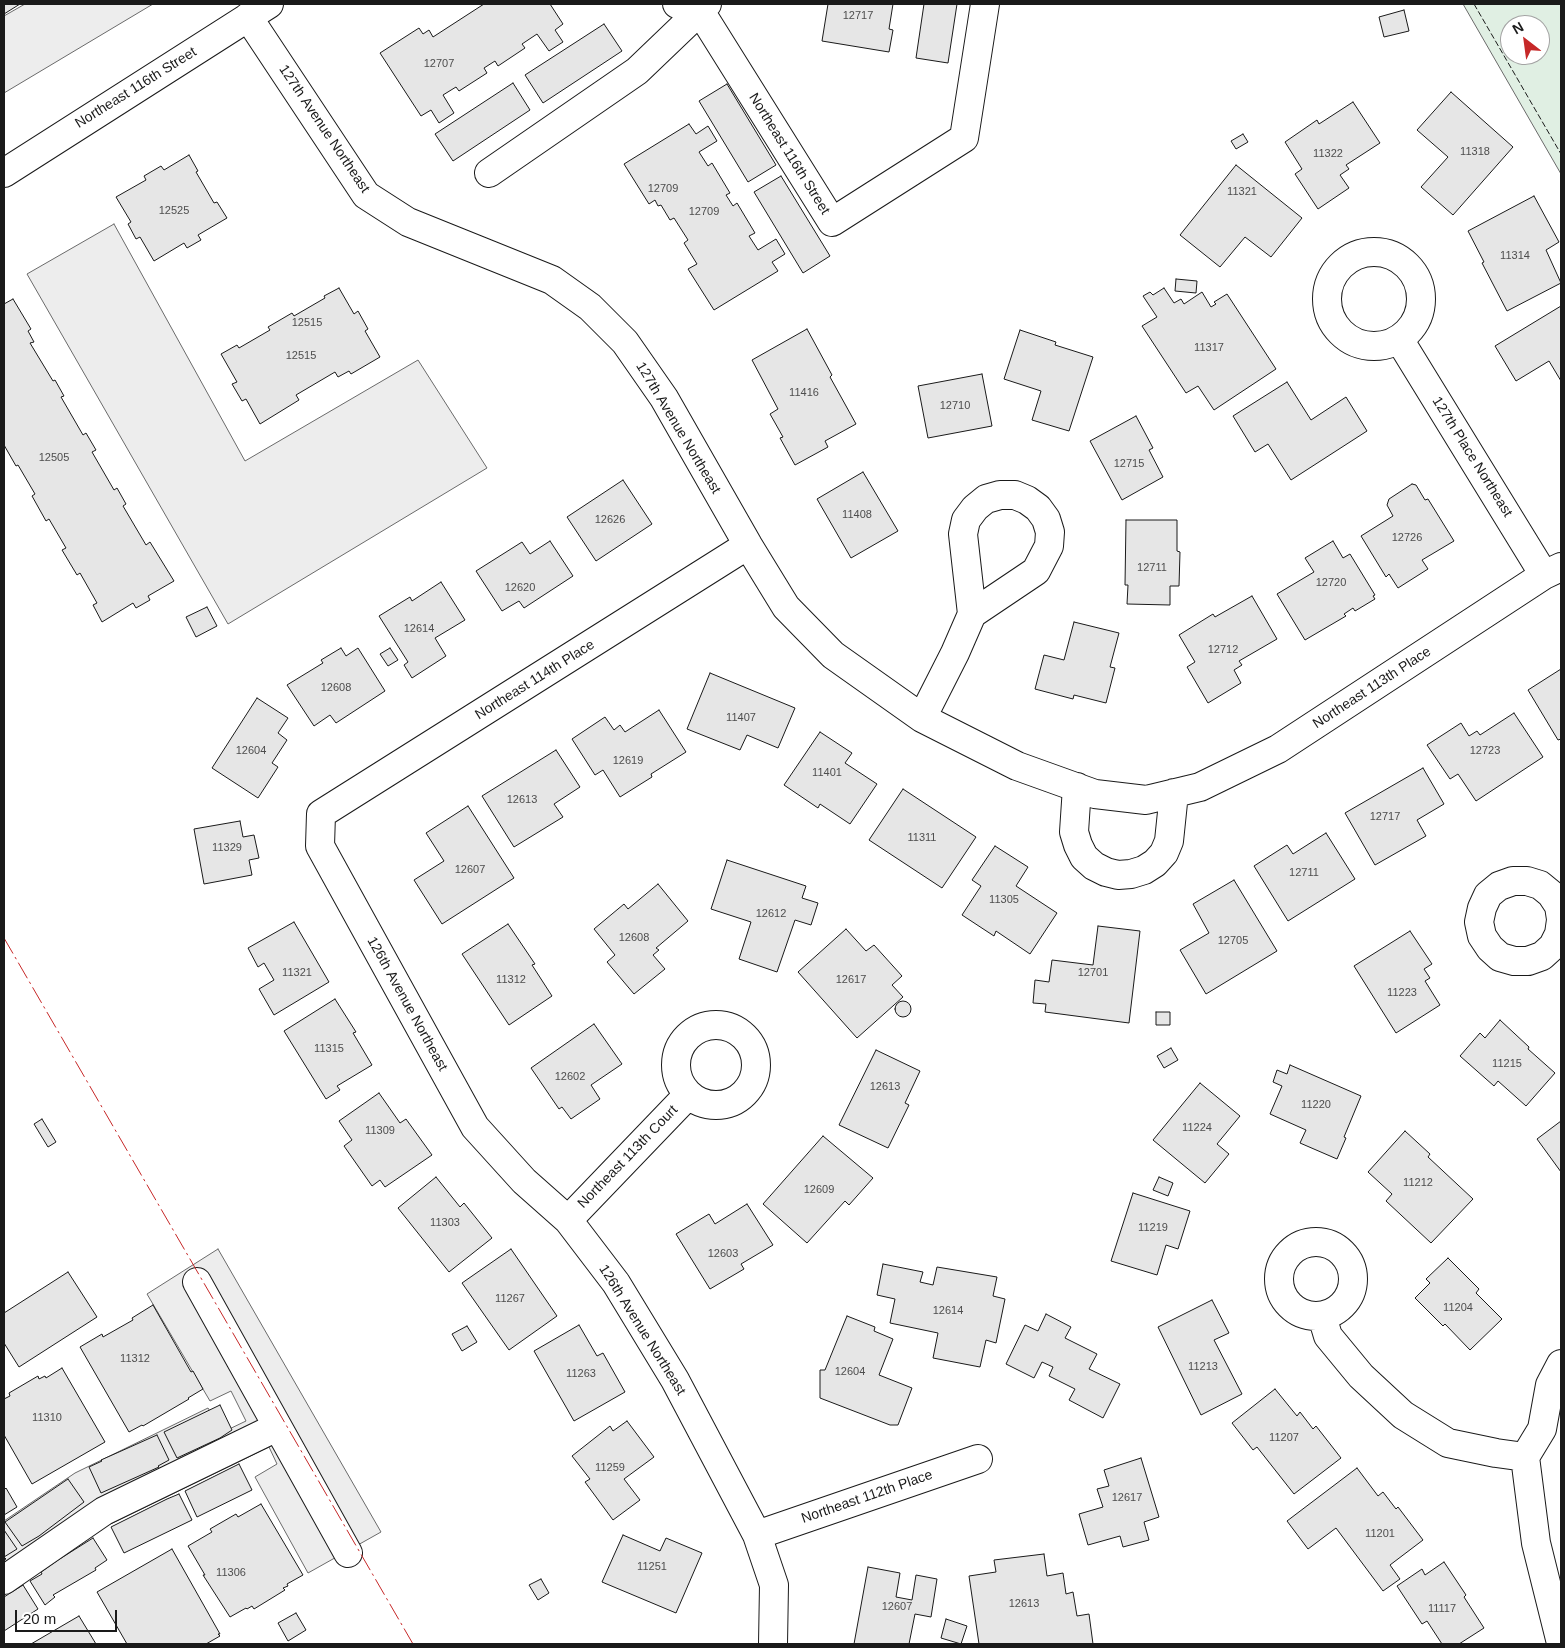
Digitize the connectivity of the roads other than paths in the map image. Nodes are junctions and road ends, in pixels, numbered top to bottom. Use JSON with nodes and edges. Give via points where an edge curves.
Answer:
{"nodes":[{"id":1,"x":985,"y":4,"type":"edge"},
{"id":2,"x":695,"y":6,"type":"edge"},
{"id":3,"x":259,"y":10,"type":"edge"},
{"id":4,"x":4,"y":173,"type":"edge"},
{"id":5,"x":489,"y":173,"type":"dead end"},
{"id":6,"x":1399,"y":339,"type":"dead end"},
{"id":7,"x":748,"y":545,"type":"junction"},
{"id":8,"x":1553,"y":571,"type":"edge"},
{"id":9,"x":972,"y":614,"type":"dead end"},
{"id":10,"x":922,"y":718,"type":"junction"},
{"id":11,"x":1086,"y":790,"type":"junction"},
{"id":12,"x":1174,"y":793,"type":"junction"},
{"id":13,"x":321,"y":814,"type":"joint"},
{"id":14,"x":1561,"y":920,"type":"edge"},
{"id":15,"x":1557,"y":950,"type":"edge"},
{"id":16,"x":688,"y":1095,"type":"dead end"},
{"id":17,"x":568,"y":1220,"type":"junction"},
{"id":18,"x":196,"y":1282,"type":"dead end"},
{"id":19,"x":1322,"y":1316,"type":"dead end"},
{"id":20,"x":1561,"y":1364,"type":"edge"},
{"id":21,"x":277,"y":1427,"type":"junction"},
{"id":22,"x":1526,"y":1457,"type":"junction"},
{"id":23,"x":978,"y":1459,"type":"dead end"},
{"id":24,"x":757,"y":1535,"type":"junction"},
{"id":25,"x":348,"y":1553,"type":"dead end"},
{"id":26,"x":4,"y":1580,"type":"edge"},
{"id":27,"x":1561,"y":1643,"type":"edge"},
{"id":28,"x":773,"y":1644,"type":"edge"}],
"edges":[{"from":1,"to":2,"type":"street","name":"Northeast 116th Street","via":[[964,138],[832,222]]},
{"from":2,"to":5,"type":"street","via":[[637,71]]},
{"from":3,"to":4,"type":"street","name":"Northeast 116th Street"},
{"from":3,"to":7,"type":"street","name":"127th Avenue Northeast","via":[[366,194],[408,222],[552,280],[590,307],[624,342],[664,398]]},
{"from":6,"to":8,"type":"street","name":"127th Place Northeast"},
{"from":7,"to":10,"type":"street","name":"127th Avenue Northeast","via":[[786,607],[833,655]]},
{"from":7,"to":13,"type":"street","name":"Northeast 114th Place"},
{"from":8,"to":12,"type":"street","name":"Northeast 113th Place","via":[[1278,749],[1200,787]]},
{"from":9,"to":10,"type":"street"},
{"from":10,"to":11,"type":"street","name":"127th Avenue Northeast","via":[[1017,766]]},
{"from":11,"to":12,"type":"street","name":"Northeast 113th Place","via":[[1146,800]]},
{"from":11,"to":12,"type":"street","via":[[1074,832],[1078,845],[1094,866],[1118,875],[1144,870],[1164,853],[1169,840]]},
{"from":13,"to":17,"type":"street","name":"126th Avenue Northeast","via":[[320,846],[475,1127],[524,1181]]},
{"from":14,"to":15,"type":"street"},
{"from":14,"to":15,"type":"street","via":[[1559,906],[1551,894],[1527,880],[1512,881],[1488,895],[1479,922],[1482,936],[1500,957],[1514,962],[1528,961]]},
{"from":16,"to":17,"type":"street","name":"Northeast 113th Court"},
{"from":17,"to":24,"type":"street","name":"126th Avenue Northeast","via":[[616,1283],[675,1380]]},
{"from":18,"to":21,"type":"street"},
{"from":19,"to":22,"type":"street","via":[[1328,1336],[1361,1376],[1403,1415],[1448,1443]]},
{"from":20,"to":22,"type":"street","via":[[1550,1385],[1542,1429]]},
{"from":21,"to":25,"type":"street"},
{"from":21,"to":26,"type":"street","via":[[104,1511]]},
{"from":22,"to":27,"type":"street","via":[[1536,1543]]},
{"from":23,"to":24,"type":"street","name":"Northeast 112th Place"},
{"from":24,"to":28,"type":"street","name":"126th Avenue Northeast","via":[[774,1584]]}]}
